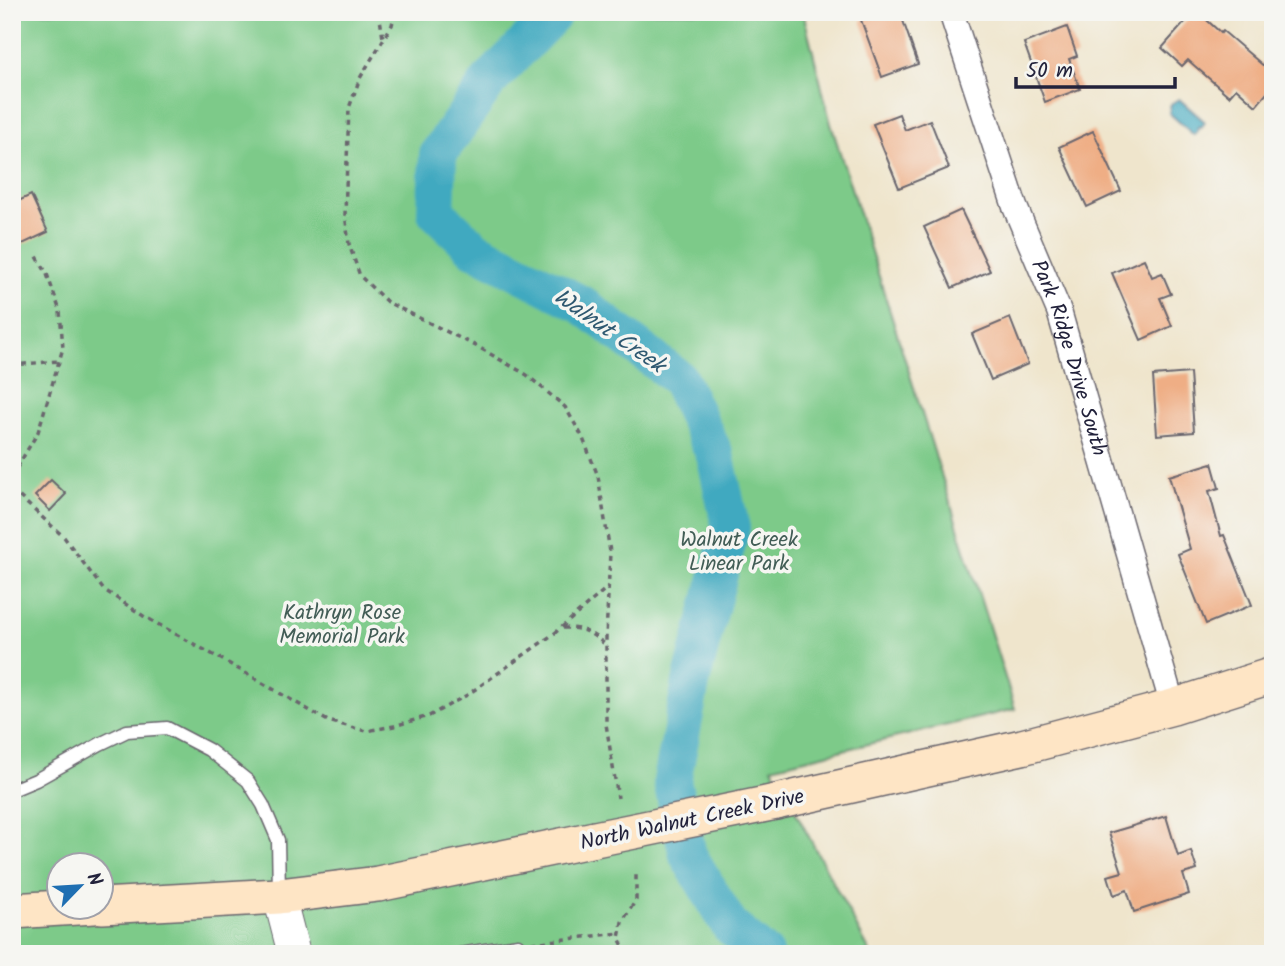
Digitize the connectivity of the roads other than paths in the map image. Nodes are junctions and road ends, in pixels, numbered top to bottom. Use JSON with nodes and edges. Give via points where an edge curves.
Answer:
{"nodes":[{"id":1,"x":951,"y":12,"type":"edge"},
{"id":2,"x":1273,"y":676,"type":"edge"},
{"id":3,"x":1173,"y":707,"type":"junction"},
{"id":4,"x":12,"y":790,"type":"edge"},
{"id":5,"x":279,"y":896,"type":"junction"},
{"id":6,"x":116,"y":905,"type":"edge"},
{"id":7,"x":46,"y":909,"type":"edge"},
{"id":8,"x":12,"y":911,"type":"edge"},
{"id":9,"x":518,"y":945,"type":"road end"},
{"id":10,"x":294,"y":954,"type":"edge"},
{"id":11,"x":460,"y":954,"type":"edge"}],
"edges":[{"from":1,"to":3,"type":"street","name":"Park Ridge Drive South","via":[[1015,207],[1059,311]]},
{"from":2,"to":3,"type":"main road","name":"North Walnut Creek Drive"},
{"from":3,"to":5,"type":"main road","name":"North Walnut Creek Drive","bridge":true,"via":[[1022,747],[776,802],[379,884]]},
{"from":4,"to":5,"type":"lane","via":[[127,732],[167,728],[209,750],[248,781],[278,839]]},
{"from":5,"to":6,"type":"main road","name":"North Walnut Creek Drive"},
{"from":5,"to":10,"type":"street"},
{"from":7,"to":8,"type":"main road"},
{"from":9,"to":11,"type":"lane"}]}
